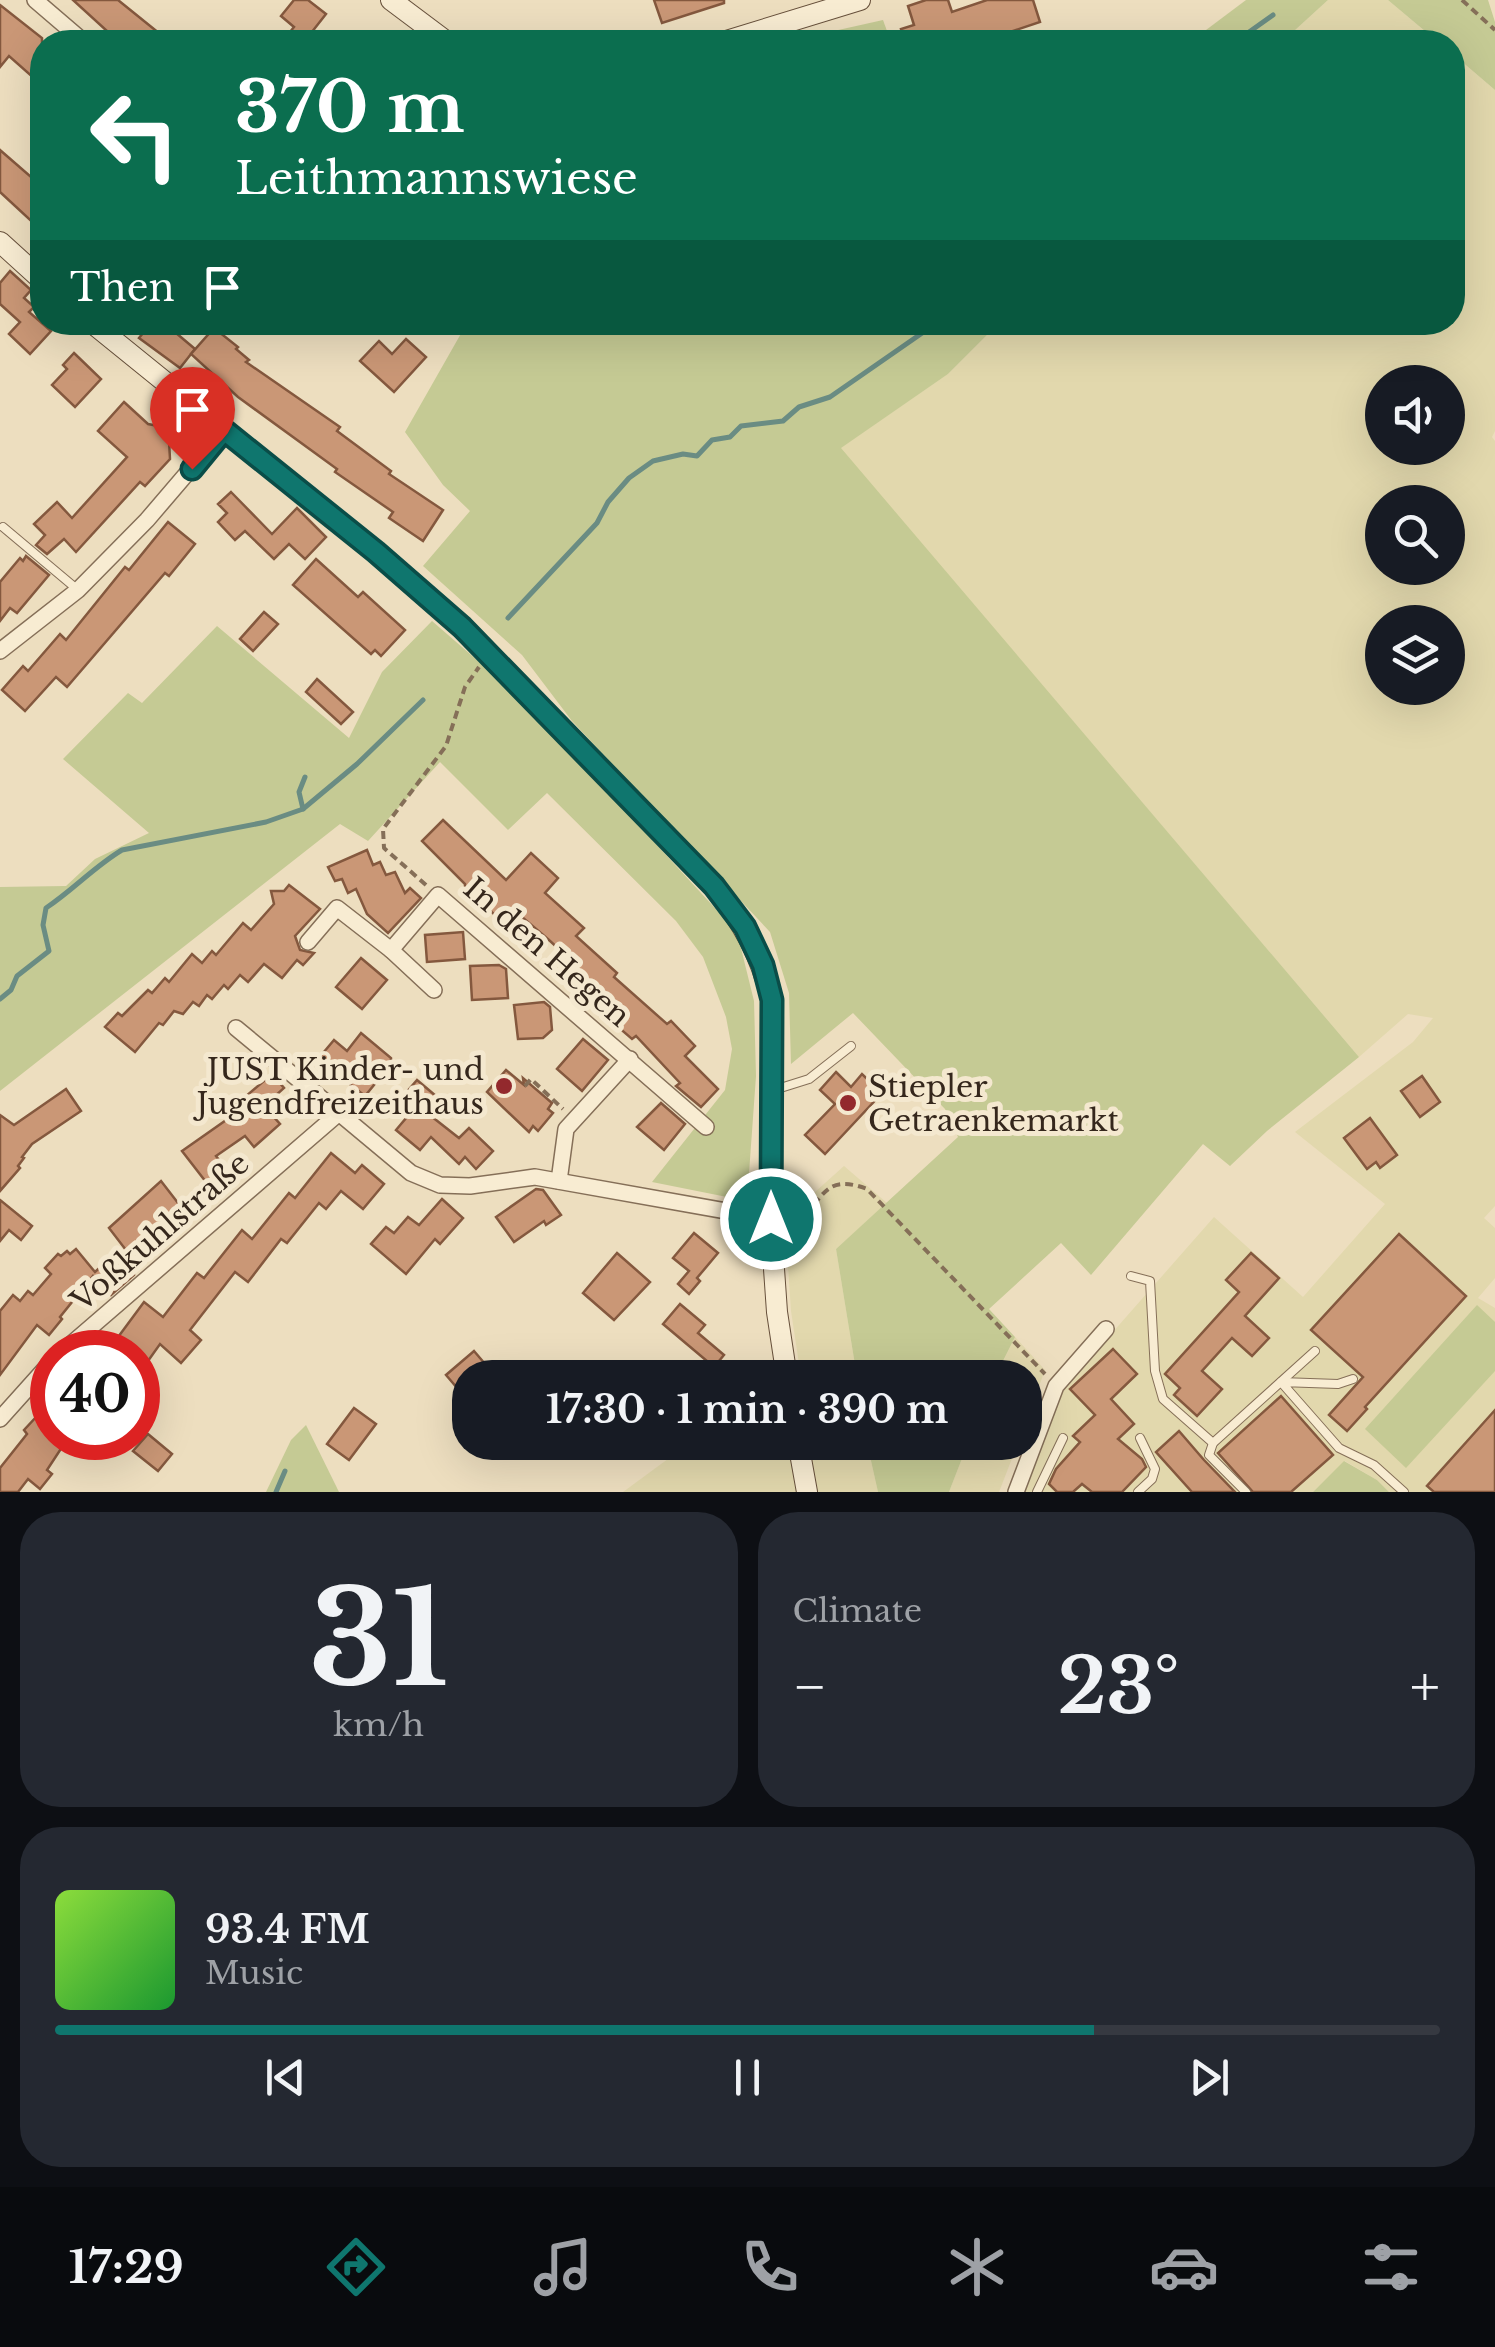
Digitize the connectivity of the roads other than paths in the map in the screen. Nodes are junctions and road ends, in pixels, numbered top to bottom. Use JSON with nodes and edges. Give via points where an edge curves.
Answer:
{"nodes":[{"id":1,"x":35,"y":0,"type":"edge"},
{"id":2,"x":390,"y":0,"type":"edge"},
{"id":3,"x":860,"y":0,"type":"edge"},
{"id":4,"x":70,"y":30,"type":"edge"},
{"id":5,"x":431,"y":30,"type":"edge"},
{"id":6,"x":762,"y":30,"type":"edge"},
{"id":7,"x":0,"y":243,"type":"edge"},
{"id":8,"x":30,"y":269,"type":"edge"},
{"id":9,"x":107,"y":335,"type":"edge"},
{"id":10,"x":224,"y":430,"type":"junction"},
{"id":11,"x":3,"y":527,"type":"dead end"},
{"id":12,"x":78,"y":590,"type":"junction"},
{"id":13,"x":0,"y":652,"type":"edge"},
{"id":14,"x":308,"y":942,"type":"dead end"},
{"id":15,"x":391,"y":950,"type":"junction"},
{"id":16,"x":434,"y":990,"type":"dead end"},
{"id":17,"x":236,"y":1028,"type":"dead end"},
{"id":18,"x":852,"y":1046,"type":"dead end"},
{"id":19,"x":630,"y":1060,"type":"junction"},
{"id":20,"x":772,"y":1090,"type":"junction"},
{"id":21,"x":339,"y":1113,"type":"junction"},
{"id":22,"x":706,"y":1127,"type":"dead end"},
{"id":23,"x":559,"y":1182,"type":"junction"},
{"id":24,"x":771,"y":1219,"type":"junction"},
{"id":25,"x":1130,"y":1276,"type":"dead end"},
{"id":26,"x":1106,"y":1329,"type":"dead end"},
{"id":27,"x":87,"y":1330,"type":"edge"},
{"id":28,"x":1315,"y":1352,"type":"dead end"},
{"id":29,"x":784,"y":1360,"type":"edge"},
{"id":30,"x":1352,"y":1379,"type":"dead end"},
{"id":31,"x":1281,"y":1382,"type":"junction"},
{"id":32,"x":30,"y":1386,"type":"edge"},
{"id":33,"x":0,"y":1419,"type":"edge"},
{"id":34,"x":1063,"y":1438,"type":"dead end"},
{"id":35,"x":1140,"y":1438,"type":"dead end"},
{"id":36,"x":1213,"y":1443,"type":"junction"},
{"id":37,"x":801,"y":1460,"type":"edge"},
{"id":38,"x":806,"y":1492,"type":"edge"},
{"id":39,"x":1016,"y":1492,"type":"edge"},
{"id":40,"x":1037,"y":1492,"type":"edge"},
{"id":41,"x":1138,"y":1492,"type":"edge"},
{"id":42,"x":1246,"y":1492,"type":"edge"},
{"id":43,"x":1404,"y":1492,"type":"edge"}],
"edges":[{"from":1,"to":4,"type":"street"},
{"from":2,"to":5,"type":"street"},
{"from":3,"to":6,"type":"street"},
{"from":7,"to":8,"type":"street"},
{"from":9,"to":10,"type":"street"},
{"from":10,"to":12,"type":"street"},
{"from":10,"to":20,"type":"street","via":[[376,552],[488,654],[714,886],[763,965],[772,1000]]},
{"from":11,"to":12,"type":"lane"},
{"from":12,"to":13,"type":"street"},
{"from":14,"to":15,"type":"street","via":[[338,908]]},
{"from":15,"to":16,"type":"street"},
{"from":15,"to":19,"type":"street","name":"In den Hegen","via":[[438,895]]},
{"from":17,"to":21,"type":"street"},
{"from":18,"to":20,"type":"lane","via":[[810,1079]]},
{"from":19,"to":22,"type":"street","name":"In den Hegen"},
{"from":19,"to":23,"type":"street","name":"In den Hegen","via":[[566,1129]]},
{"from":20,"to":24,"type":"street"},
{"from":21,"to":23,"type":"street","via":[[411,1173],[440,1185],[535,1177]]},
{"from":21,"to":27,"type":"street","name":"Voßkuhlstraße"},
{"from":23,"to":24,"type":"street"},
{"from":24,"to":29,"type":"street"},
{"from":25,"to":36,"type":"lane","via":[[1150,1281],[1163,1399]]},
{"from":26,"to":39,"type":"street","via":[[1056,1386]]},
{"from":28,"to":31,"type":"lane"},
{"from":30,"to":31,"type":"lane"},
{"from":31,"to":36,"type":"lane"},
{"from":31,"to":43,"type":"lane","via":[[1339,1448],[1374,1464]]},
{"from":32,"to":33,"type":"street"},
{"from":34,"to":40,"type":"lane"},
{"from":35,"to":41,"type":"lane","via":[[1155,1469]]},
{"from":36,"to":42,"type":"lane","via":[[1209,1456]]},
{"from":37,"to":38,"type":"street"}]}
